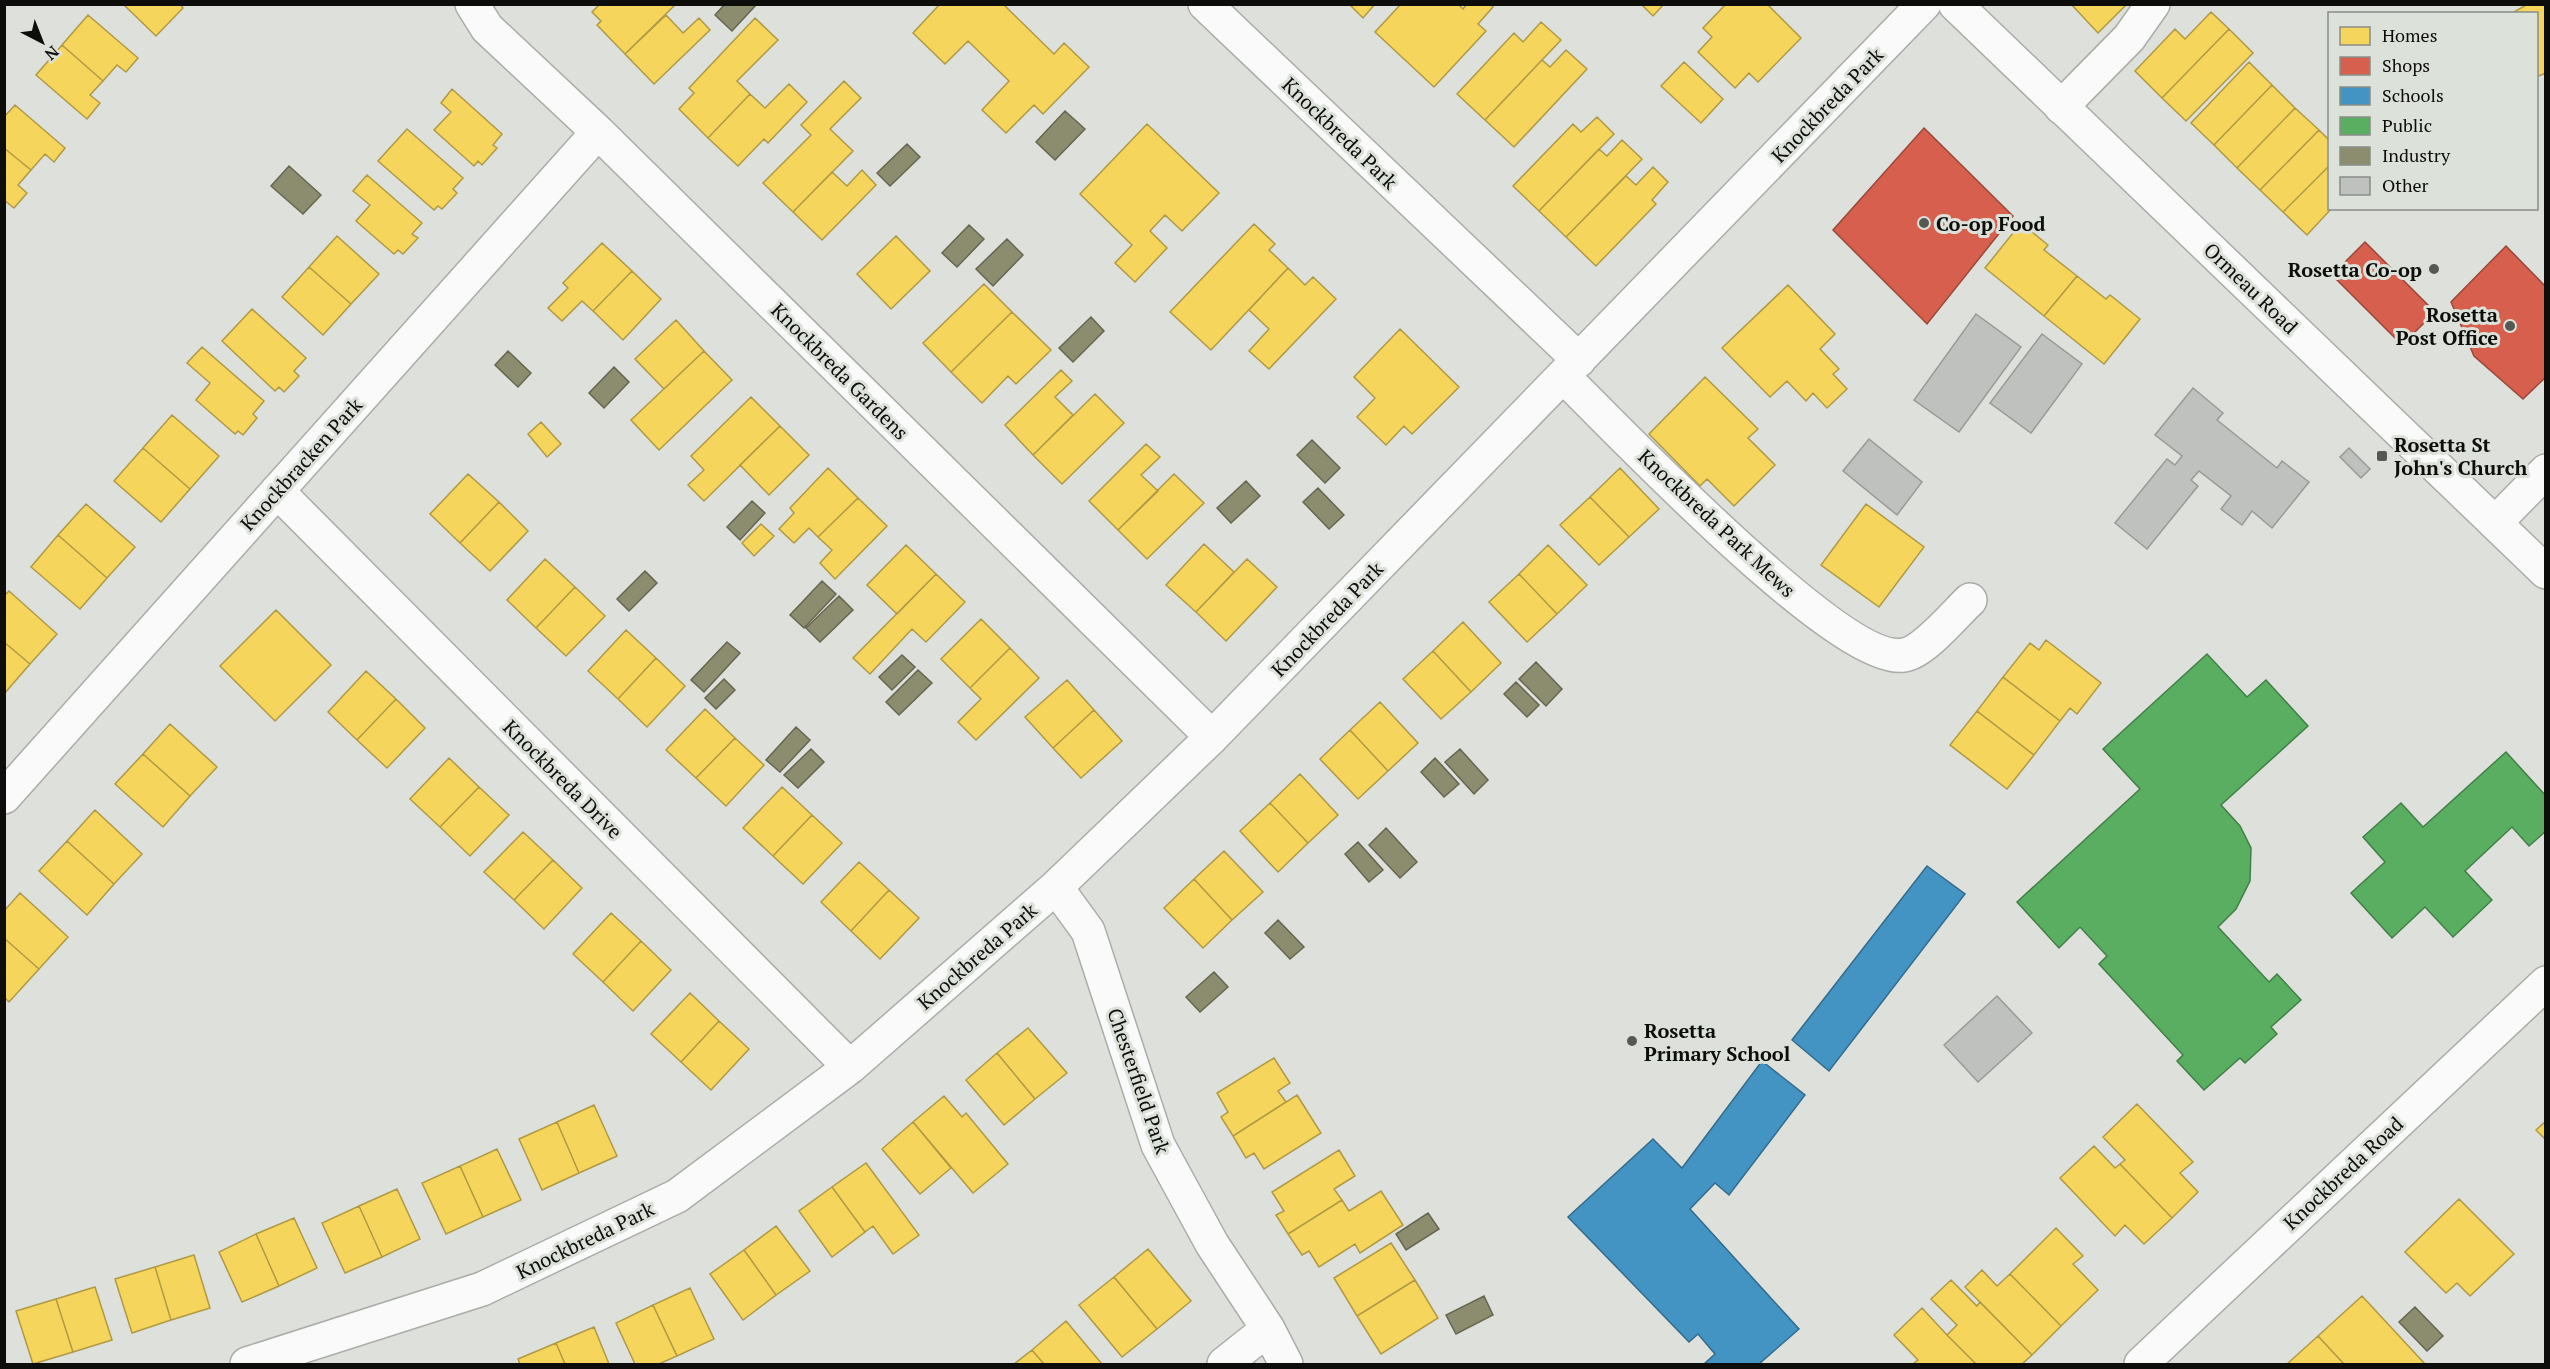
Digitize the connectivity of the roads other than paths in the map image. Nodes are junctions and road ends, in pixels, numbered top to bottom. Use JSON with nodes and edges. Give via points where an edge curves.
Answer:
{"nodes":[{"id":1,"x":472,"y":4,"type":"edge"},
{"id":2,"x":1205,"y":4,"type":"edge"},
{"id":3,"x":1924,"y":4,"type":"edge"},
{"id":4,"x":1955,"y":4,"type":"edge"},
{"id":5,"x":2153,"y":4,"type":"edge"},
{"id":6,"x":2061,"y":106,"type":"junction"},
{"id":7,"x":597,"y":132,"type":"junction"},
{"id":8,"x":1571,"y":368,"type":"junction"},
{"id":9,"x":2546,"y":471,"type":"edge"},
{"id":10,"x":277,"y":491,"type":"junction"},
{"id":11,"x":2496,"y":523,"type":"junction"},
{"id":12,"x":2546,"y":572,"type":"edge"},
{"id":13,"x":1970,"y":600,"type":"dead end"},
{"id":14,"x":1212,"y":736,"type":"junction"},
{"id":15,"x":4,"y":797,"type":"edge"},
{"id":16,"x":1056,"y":886,"type":"junction"},
{"id":17,"x":2546,"y":983,"type":"edge"},
{"id":18,"x":850,"y":1067,"type":"junction"},
{"id":19,"x":1268,"y":1329,"type":"junction"},
{"id":20,"x":247,"y":1365,"type":"edge"},
{"id":21,"x":1224,"y":1365,"type":"edge"},
{"id":22,"x":1286,"y":1365,"type":"edge"},
{"id":23,"x":2141,"y":1365,"type":"edge"}],
"edges":[{"from":1,"to":7,"type":"street","name":"Knockbreda Gardens","via":[[487,28]]},
{"from":2,"to":8,"type":"street","name":"Knockbreda Park"},
{"from":3,"to":8,"type":"street","name":"Knockbreda Park"},
{"from":4,"to":6,"type":"street","name":"Ormeau Road"},
{"from":5,"to":6,"type":"street","via":[[2129,38]]},
{"from":6,"to":11,"type":"street","name":"Ormeau Road"},
{"from":7,"to":10,"type":"street","name":"Knockbracken Park"},
{"from":7,"to":14,"type":"street","name":"Knockbreda Gardens"},
{"from":8,"to":13,"type":"street","name":"Knockbreda Park Mews","via":[[1761,569],[1825,620],[1878,650],[1904,656],[1920,648]]},
{"from":8,"to":14,"type":"street","name":"Knockbreda Park"},
{"from":9,"to":11,"type":"street"},
{"from":10,"to":15,"type":"street","name":"Knockbracken Park"},
{"from":10,"to":18,"type":"street","name":"Knockbreda Drive"},
{"from":11,"to":12,"type":"street","name":"Ormeau Road"},
{"from":14,"to":16,"type":"street","name":"Knockbreda Park"},
{"from":16,"to":18,"type":"street","name":"Knockbreda Park"},
{"from":16,"to":19,"type":"street","name":"Chesterfield Park","via":[[1088,931],[1158,1144],[1212,1244]]},
{"from":17,"to":23,"type":"street","name":"Knockbreda Road"},
{"from":18,"to":20,"type":"street","name":"Knockbreda Park","via":[[677,1196],[482,1289]]},
{"from":19,"to":21,"type":"street"},
{"from":19,"to":22,"type":"street","name":"Chesterfield Park"}]}
